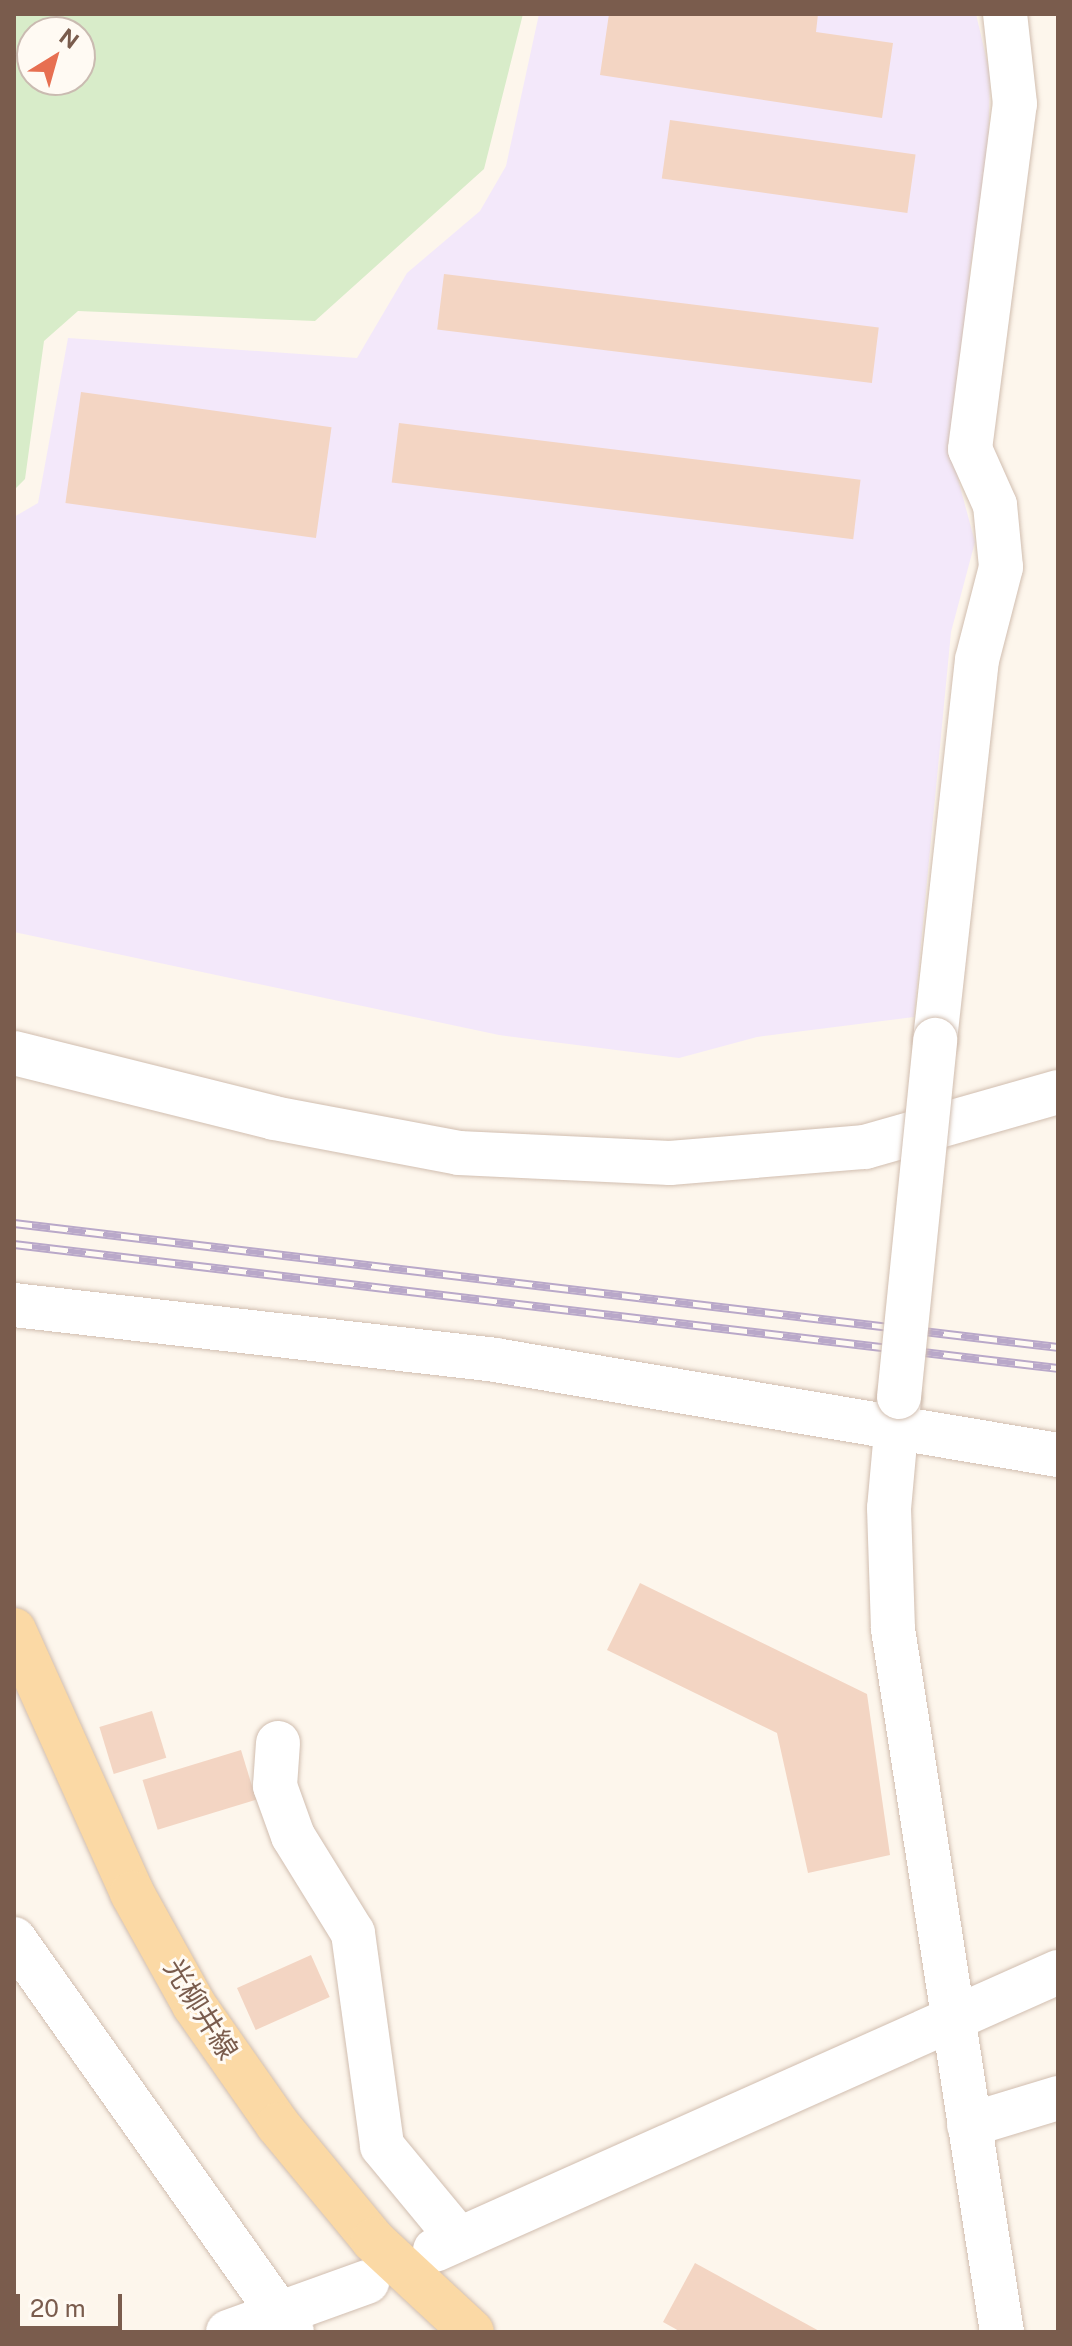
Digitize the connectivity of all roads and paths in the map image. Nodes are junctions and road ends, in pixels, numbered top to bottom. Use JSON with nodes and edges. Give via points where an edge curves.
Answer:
{"nodes":[{"id":1,"x":1005,"y":14,"type":"edge"},
{"id":2,"x":14,"y":1053,"type":"edge"},
{"id":3,"x":1058,"y":1092,"type":"edge"},
{"id":4,"x":14,"y":1305,"type":"edge"},
{"id":5,"x":896,"y":1412,"type":"junction"},
{"id":6,"x":1058,"y":1455,"type":"edge"},
{"id":7,"x":14,"y":1630,"type":"edge"},
{"id":8,"x":278,"y":1743,"type":"dead end"},
{"id":9,"x":14,"y":1939,"type":"edge"},
{"id":10,"x":1058,"y":1972,"type":"edge"},
{"id":11,"x":954,"y":2018,"type":"junction"},
{"id":12,"x":1058,"y":2098,"type":"edge"},
{"id":13,"x":969,"y":2125,"type":"junction"},
{"id":14,"x":367,"y":2282,"type":"dead end"},
{"id":15,"x":286,"y":2324,"type":"edge"},
{"id":16,"x":228,"y":2332,"type":"edge"},
{"id":17,"x":472,"y":2332,"type":"edge"},
{"id":18,"x":1002,"y":2332,"type":"edge"}],
"edges":[{"from":1,"to":5,"type":"street","bridge":true,"via":[[1015,104],[970,449],[995,505],[1001,567],[977,660]]},
{"from":2,"to":3,"type":"street","via":[[274,1118],[459,1153],[670,1163],[865,1147]]},
{"from":4,"to":5,"type":"street"},
{"from":5,"to":6,"type":"street"},
{"from":5,"to":11,"type":"street","via":[[893,1629]]},
{"from":7,"to":17,"type":"main road","name":"光柳井線","via":[[132,1893],[194,2005],[278,2125],[373,2240]]},
{"from":8,"to":11,"type":"street","via":[[275,1786],[293,1836],[353,1933],[382,2146],[446,2244]]},
{"from":9,"to":15,"type":"street"},
{"from":10,"to":11,"type":"street"},
{"from":11,"to":13,"type":"street"},
{"from":12,"to":13,"type":"street"},
{"from":13,"to":18,"type":"street"},
{"from":14,"to":15,"type":"street"},
{"from":15,"to":16,"type":"street"}]}
